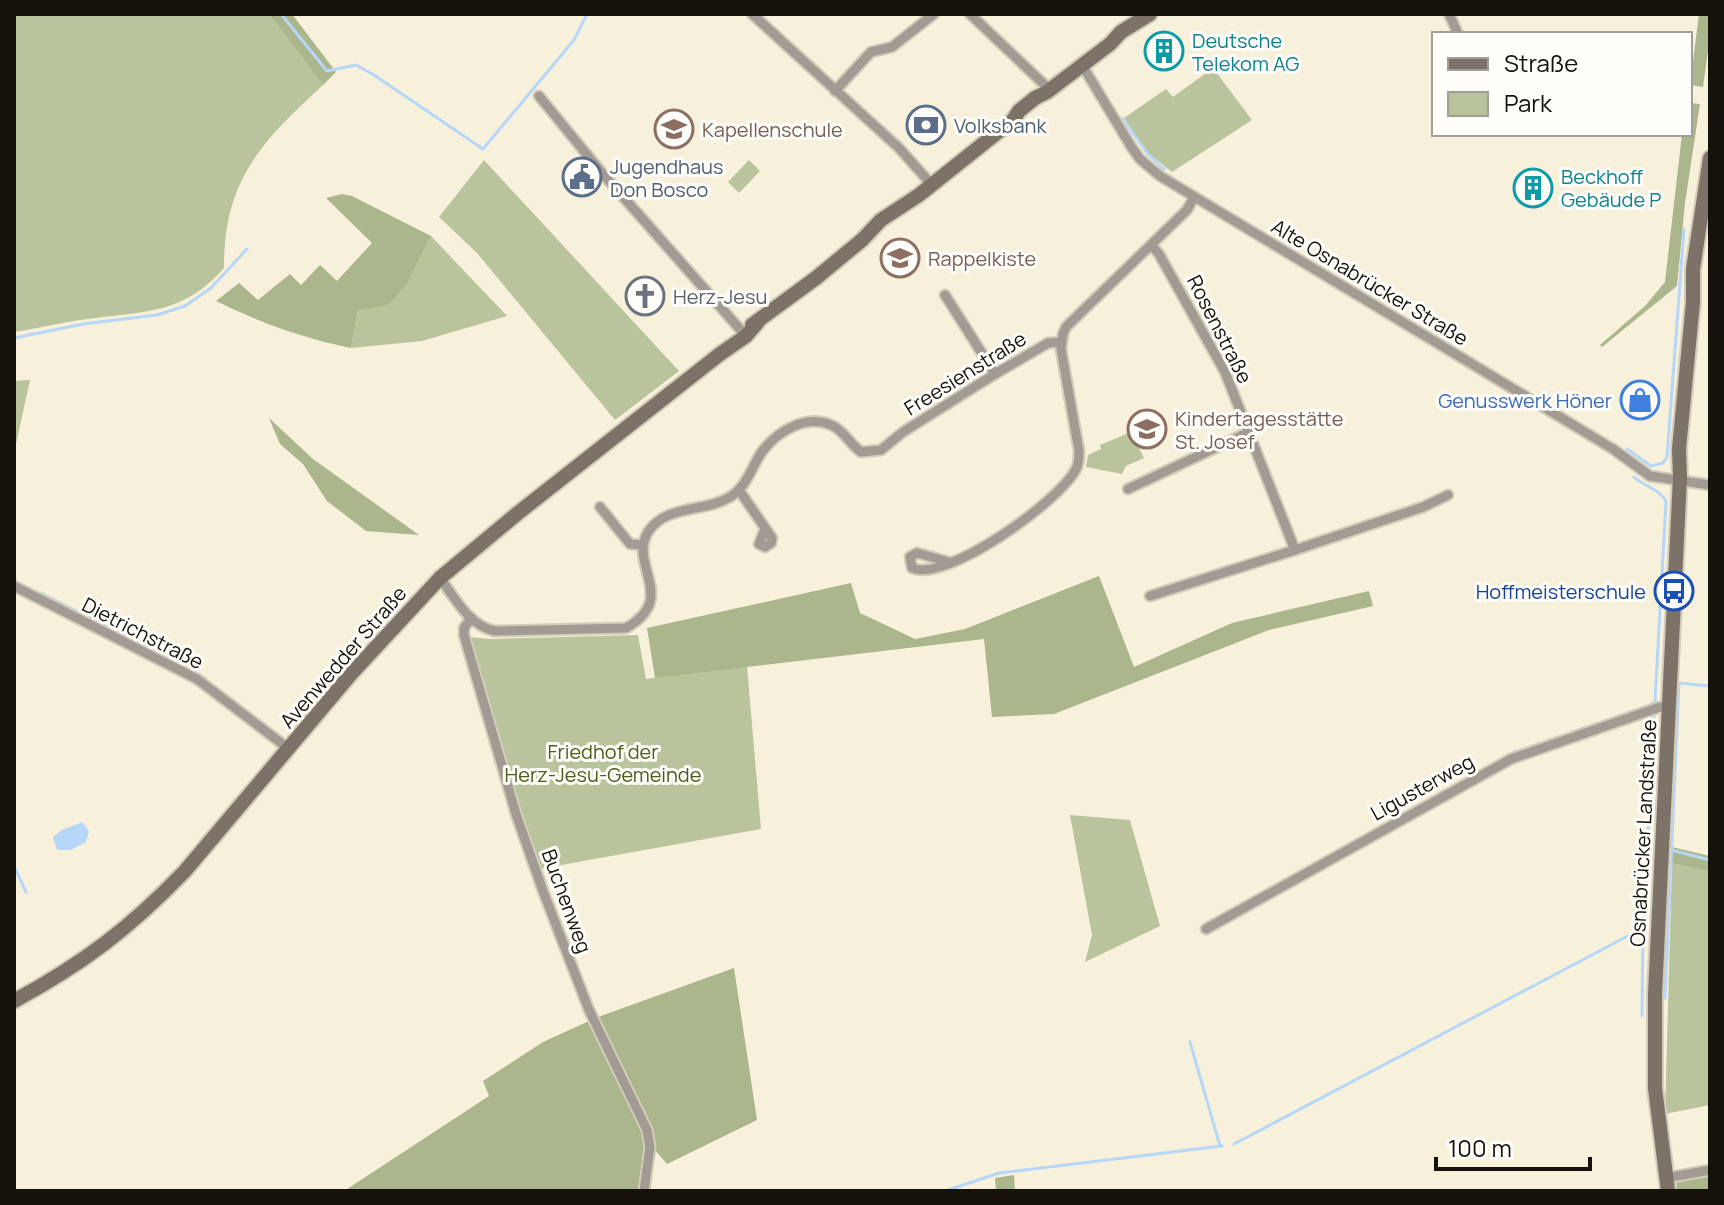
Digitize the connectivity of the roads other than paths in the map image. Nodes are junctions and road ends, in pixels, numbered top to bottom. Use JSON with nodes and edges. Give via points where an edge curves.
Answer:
{"nodes":[{"id":1,"x":752,"y":14,"type":"edge"},
{"id":2,"x":934,"y":14,"type":"edge"},
{"id":3,"x":970,"y":14,"type":"edge"},
{"id":4,"x":1144,"y":18,"type":"edge"},
{"id":5,"x":1082,"y":65,"type":"junction"},
{"id":6,"x":835,"y":91,"type":"junction"},
{"id":7,"x":1048,"y":91,"type":"junction"},
{"id":8,"x":539,"y":96,"type":"dead end"},
{"id":9,"x":1710,"y":158,"type":"edge"},
{"id":10,"x":932,"y":185,"type":"junction"},
{"id":11,"x":1194,"y":197,"type":"junction"},
{"id":12,"x":1703,"y":238,"type":"edge"},
{"id":13,"x":1152,"y":246,"type":"junction"},
{"id":14,"x":945,"y":295,"type":"dead end"},
{"id":15,"x":744,"y":334,"type":"junction"},
{"id":16,"x":1061,"y":342,"type":"junction"},
{"id":17,"x":995,"y":374,"type":"junction"},
{"id":18,"x":1249,"y":432,"type":"junction"},
{"id":19,"x":1680,"y":479,"type":"junction"},
{"id":20,"x":1710,"y":485,"type":"edge"},
{"id":21,"x":1128,"y":489,"type":"dead end"},
{"id":22,"x":739,"y":490,"type":"junction"},
{"id":23,"x":1448,"y":495,"type":"dead end"},
{"id":24,"x":600,"y":507,"type":"dead end"},
{"id":25,"x":765,"y":529,"type":"dead end"},
{"id":26,"x":642,"y":545,"type":"junction"},
{"id":27,"x":1295,"y":550,"type":"junction"},
{"id":28,"x":949,"y":562,"type":"dead end"},
{"id":29,"x":440,"y":578,"type":"junction"},
{"id":30,"x":14,"y":586,"type":"edge"},
{"id":31,"x":1150,"y":596,"type":"dead end"},
{"id":32,"x":471,"y":618,"type":"junction"},
{"id":33,"x":1668,"y":707,"type":"junction"},
{"id":34,"x":289,"y":749,"type":"junction"},
{"id":35,"x":1206,"y":929,"type":"dead end"},
{"id":36,"x":14,"y":1001,"type":"edge"},
{"id":37,"x":1710,"y":1170,"type":"edge"},
{"id":38,"x":1667,"y":1184,"type":"edge"},
{"id":39,"x":644,"y":1191,"type":"edge"}],
"edges":[{"from":1,"to":6,"type":"street"},
{"from":2,"to":6,"type":"street","via":[[892,47],[871,52]]},
{"from":3,"to":7,"type":"street"},
{"from":4,"to":5,"type":"main road","name":"Avenwedder Straße","via":[[1118,43]]},
{"from":5,"to":7,"type":"main road","name":"Avenwedder Straße"},
{"from":5,"to":11,"type":"street","name":"Alte Osnabrücker Straße","via":[[1140,159]]},
{"from":6,"to":10,"type":"street"},
{"from":7,"to":10,"type":"main road","name":"Avenwedder Straße"},
{"from":8,"to":15,"type":"street"},
{"from":9,"to":12,"type":"main road","name":"Osnabrücker Landstraße"},
{"from":10,"to":15,"type":"main road","name":"Avenwedder Straße","via":[[881,220]]},
{"from":11,"to":13,"type":"street"},
{"from":11,"to":19,"type":"street","name":"Alte Osnabrücker Straße","via":[[1650,476]]},
{"from":12,"to":19,"type":"main road","name":"Osnabrücker Landstraße","via":[[1684,415],[1688,450]]},
{"from":13,"to":16,"type":"street","via":[[1066,327]]},
{"from":13,"to":18,"type":"street","name":"Rosenstraße","via":[[1225,372]]},
{"from":14,"to":17,"type":"street"},
{"from":15,"to":29,"type":"main road","name":"Avenwedder Straße"},
{"from":16,"to":17,"type":"street","name":"Freesienstraße","via":[[1048,343]]},
{"from":16,"to":28,"type":"street","via":[[1078,467],[1006,535]]},
{"from":17,"to":22,"type":"street","name":"Freesienstraße","via":[[871,453],[861,452],[835,427],[816,421],[793,426],[762,453]]},
{"from":18,"to":21,"type":"street"},
{"from":18,"to":27,"type":"street","name":"Rosenstraße"},
{"from":19,"to":20,"type":"street","name":"Alte Osnabrücker Straße"},
{"from":19,"to":33,"type":"main road","name":"Osnabrücker Landstraße"},
{"from":22,"to":25,"type":"street"},
{"from":22,"to":26,"type":"street","via":[[716,503],[659,519]]},
{"from":23,"to":27,"type":"street"},
{"from":24,"to":26,"type":"street","via":[[630,544]]},
{"from":26,"to":32,"type":"street","via":[[652,585],[650,601],[638,621],[626,628],[495,631]]},
{"from":27,"to":31,"type":"street"},
{"from":29,"to":32,"type":"street"},
{"from":29,"to":34,"type":"main road","name":"Avenwedder Straße"},
{"from":30,"to":34,"type":"street","name":"Dietrichstraße","via":[[197,679]]},
{"from":32,"to":39,"type":"street","name":"Buchenweg","via":[[464,635],[516,814],[589,1010],[647,1130]]},
{"from":33,"to":35,"type":"street","name":"Ligusterweg","via":[[1511,759]]},
{"from":33,"to":38,"type":"main road","name":"Osnabrücker Landstraße","via":[[1655,1051]]},
{"from":34,"to":36,"type":"main road","name":"Avenwedder Straße","via":[[153,904],[87,958]]},
{"from":37,"to":38,"type":"street"}]}
